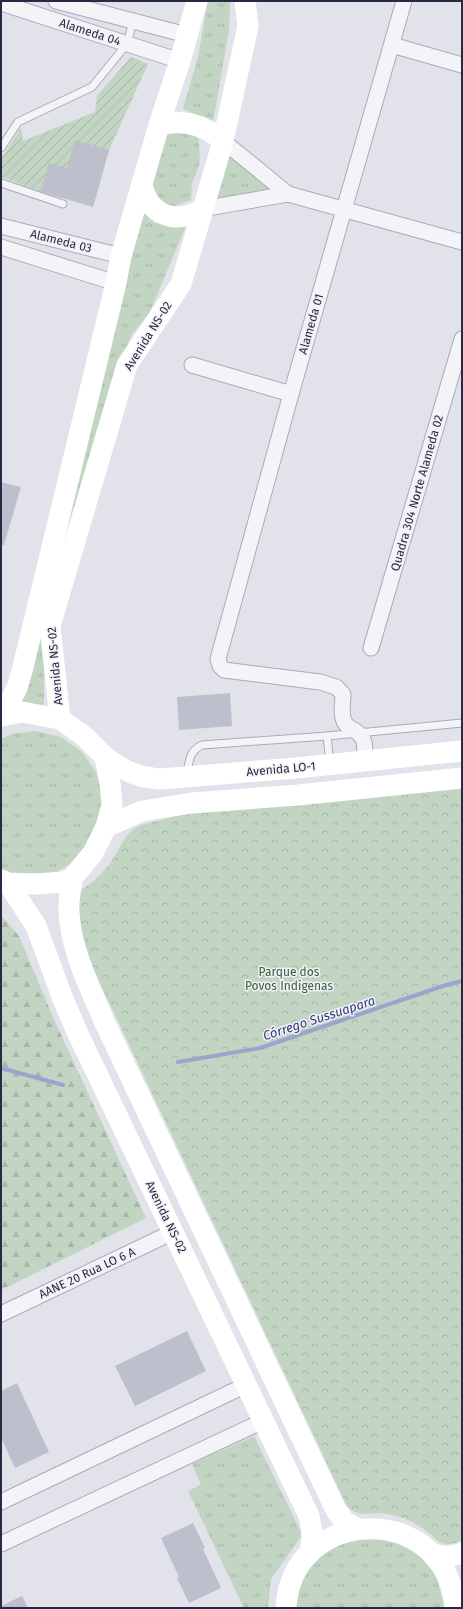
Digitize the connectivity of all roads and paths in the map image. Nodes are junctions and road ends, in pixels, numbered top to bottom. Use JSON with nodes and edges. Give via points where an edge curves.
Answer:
{"nodes":[{"id":1,"x":56,"y":1,"type":"edge"},
{"id":2,"x":197,"y":1,"type":"edge"},
{"id":3,"x":245,"y":1,"type":"edge"},
{"id":4,"x":404,"y":1,"type":"edge"},
{"id":5,"x":1,"y":3,"type":"edge"},
{"id":6,"x":133,"y":21,"type":"junction"},
{"id":7,"x":188,"y":35,"type":"junction"},
{"id":8,"x":127,"y":44,"type":"junction"},
{"id":9,"x":392,"y":45,"type":"junction"},
{"id":10,"x":180,"y":61,"type":"junction"},
{"id":11,"x":462,"y":64,"type":"edge"},
{"id":12,"x":159,"y":125,"type":"junction"},
{"id":13,"x":223,"y":141,"type":"junction"},
{"id":14,"x":1,"y":148,"type":"edge"},
{"id":15,"x":1,"y":182,"type":"edge"},
{"id":16,"x":142,"y":184,"type":"junction"},
{"id":17,"x":288,"y":194,"type":"junction"},
{"id":18,"x":63,"y":204,"type":"dead end"},
{"id":19,"x":202,"y":209,"type":"junction"},
{"id":20,"x":344,"y":209,"type":"junction"},
{"id":21,"x":1,"y":226,"type":"edge"},
{"id":22,"x":462,"y":242,"type":"edge"},
{"id":23,"x":1,"y":247,"type":"edge"},
{"id":24,"x":121,"y":256,"type":"junction"},
{"id":25,"x":116,"y":283,"type":"junction"},
{"id":26,"x":462,"y":339,"type":"edge"},
{"id":27,"x":192,"y":365,"type":"dead end"},
{"id":28,"x":291,"y":394,"type":"junction"},
{"id":29,"x":371,"y":648,"type":"dead end"},
{"id":30,"x":2,"y":716,"type":"edge"},
{"id":31,"x":60,"y":719,"type":"junction"},
{"id":32,"x":462,"y":723,"type":"edge"},
{"id":33,"x":359,"y":733,"type":"junction"},
{"id":34,"x":327,"y":736,"type":"junction"},
{"id":35,"x":462,"y":751,"type":"edge"},
{"id":36,"x":105,"y":757,"type":"junction"},
{"id":37,"x":364,"y":761,"type":"junction"},
{"id":38,"x":330,"y":764,"type":"junction"},
{"id":39,"x":186,"y":777,"type":"junction"},
{"id":40,"x":462,"y":778,"type":"edge"},
{"id":41,"x":106,"y":827,"type":"junction"},
{"id":42,"x":72,"y":878,"type":"junction"},
{"id":43,"x":4,"y":882,"type":"edge"},
{"id":44,"x":173,"y":1232,"type":"junction"},
{"id":45,"x":1,"y":1314,"type":"edge"},
{"id":46,"x":246,"y":1385,"type":"junction"},
{"id":47,"x":263,"y":1421,"type":"junction"},
{"id":48,"x":1,"y":1502,"type":"edge"},
{"id":49,"x":358,"y":1529,"type":"junction"},
{"id":50,"x":1,"y":1544,"type":"edge"},
{"id":51,"x":462,"y":1553,"type":"edge"},
{"id":52,"x":309,"y":1554,"type":"junction"},
{"id":53,"x":432,"y":1554,"type":"junction"},
{"id":54,"x":457,"y":1599,"type":"edge"},
{"id":55,"x":286,"y":1608,"type":"edge"}],
"edges":[{"from":1,"to":6,"type":"street","name":"Alameda 04"},
{"from":2,"to":7,"type":"street","name":"Avenida NS-02"},
{"from":3,"to":13,"type":"street","name":"Avenida NS-02","via":[[248,26]]},
{"from":4,"to":9,"type":"street","name":"Alameda 01"},
{"from":5,"to":8,"type":"street","name":"Alameda 04"},
{"from":6,"to":7,"type":"street","name":"Alameda 04"},
{"from":6,"to":8,"type":"lane"},
{"from":7,"to":10,"type":"street","name":"Avenida NS-02"},
{"from":8,"to":10,"type":"street","name":"Alameda 04"},
{"from":8,"to":14,"type":"lane","via":[[92,87],[18,122]]},
{"from":9,"to":11,"type":"street"},
{"from":9,"to":20,"type":"street","name":"Alameda 01"},
{"from":10,"to":12,"type":"street","name":"Avenida NS-02"},
{"from":12,"to":13,"type":"street","via":[[178,122],[198,125]]},
{"from":12,"to":16,"type":"street","name":"Avenida NS-02"},
{"from":13,"to":17,"type":"street"},
{"from":13,"to":19,"type":"street","name":"Avenida NS-02"},
{"from":15,"to":18,"type":"lane"},
{"from":16,"to":19,"type":"street","via":[[151,205],[164,214],[172,217],[188,216]]},
{"from":16,"to":24,"type":"street","name":"Avenida NS-02"},
{"from":17,"to":19,"type":"street"},
{"from":17,"to":20,"type":"street"},
{"from":19,"to":31,"type":"street","name":"Avenida NS-02","via":[[181,284],[127,365],[50,626]]},
{"from":20,"to":22,"type":"street"},
{"from":20,"to":28,"type":"street","name":"Alameda 01"},
{"from":21,"to":24,"type":"street","name":"Alameda 03"},
{"from":23,"to":25,"type":"street","name":"Alameda 03"},
{"from":24,"to":25,"type":"street","name":"Avenida NS-02"},
{"from":25,"to":30,"type":"street","name":"Avenida NS-02","via":[[22,671],[17,688]]},
{"from":26,"to":29,"type":"street","name":"Quadra 304 Norte Alameda 02"},
{"from":27,"to":28,"type":"street"},
{"from":28,"to":33,"type":"street","name":"Alameda 01","via":[[218,659],[224,670],[320,682],[336,687],[343,694],[344,722]]},
{"from":30,"to":31,"type":"street","via":[[22,712]]},
{"from":31,"to":36,"type":"street","name":"Avenida LO-1","via":[[84,736]]},
{"from":32,"to":33,"type":"lane"},
{"from":33,"to":34,"type":"lane"},
{"from":33,"to":37,"type":"street","via":[[366,745]]},
{"from":34,"to":38,"type":"lane"},
{"from":34,"to":39,"type":"lane","via":[[202,746],[190,755]]},
{"from":35,"to":37,"type":"street","name":"Avenida LO-1"},
{"from":36,"to":39,"type":"street","name":"Avenida LO-1","via":[[126,771],[143,777]]},
{"from":36,"to":41,"type":"street","via":[[112,805]]},
{"from":37,"to":38,"type":"street","name":"Avenida LO-1"},
{"from":38,"to":39,"type":"street","name":"Avenida LO-1"},
{"from":40,"to":41,"type":"street","via":[[192,803],[142,810]]},
{"from":41,"to":42,"type":"street","via":[[93,853]]},
{"from":42,"to":43,"type":"street","via":[[63,882],[36,884]]},
{"from":42,"to":49,"type":"street","via":[[69,910],[76,949],[112,1039],[336,1510],[344,1521]]},
{"from":43,"to":44,"type":"street","name":"Avenida NS-02","via":[[38,931],[86,1050]]},
{"from":44,"to":45,"type":"street","name":"AANE 20 Rua LO 6 A"},
{"from":44,"to":46,"type":"street","name":"Avenida NS-02"},
{"from":46,"to":47,"type":"street","name":"Avenida NS-02"},
{"from":46,"to":48,"type":"street"},
{"from":47,"to":50,"type":"street"},
{"from":47,"to":52,"type":"street","name":"Avenida NS-02","via":[[309,1516],[313,1533]]},
{"from":49,"to":52,"type":"street","name":"Avenida NS-02","via":[[332,1538]]},
{"from":49,"to":53,"type":"street","name":"Avenida NS-02","via":[[380,1529],[398,1533],[418,1542]]},
{"from":51,"to":53,"type":"street","via":[[444,1557]]},
{"from":52,"to":55,"type":"street","name":"Avenida NS-02","via":[[293,1577]]},
{"from":53,"to":54,"type":"street","name":"Avenida NS-02","via":[[446,1575]]}]}
